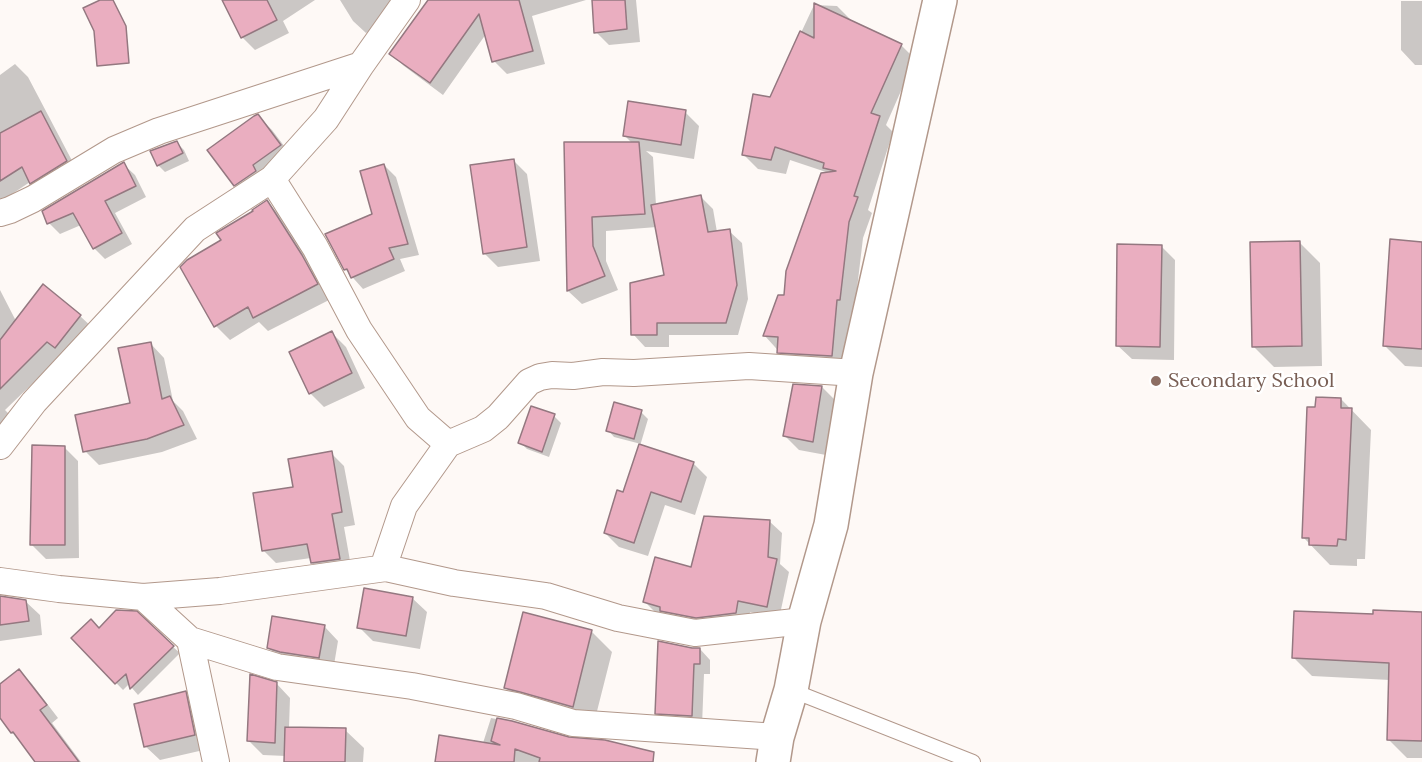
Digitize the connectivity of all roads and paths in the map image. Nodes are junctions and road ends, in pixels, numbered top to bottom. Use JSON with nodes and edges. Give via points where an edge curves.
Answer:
{"nodes":[{"id":1,"x":407,"y":0,"type":"edge"},
{"id":2,"x":940,"y":0,"type":"edge"},
{"id":3,"x":361,"y":65,"type":"junction"},
{"id":4,"x":272,"y":180,"type":"junction"},
{"id":5,"x":0,"y":213,"type":"edge"},
{"id":6,"x":856,"y":373,"type":"junction"},
{"id":7,"x":448,"y":444,"type":"junction"},
{"id":8,"x":0,"y":446,"type":"edge"},
{"id":9,"x":383,"y":568,"type":"junction"},
{"id":10,"x":0,"y":581,"type":"edge"},
{"id":11,"x":143,"y":597,"type":"junction"},
{"id":12,"x":804,"y":621,"type":"junction"},
{"id":13,"x":190,"y":640,"type":"junction"},
{"id":14,"x":791,"y":690,"type":"junction"},
{"id":15,"x":775,"y":750,"type":"edge"},
{"id":16,"x":216,"y":762,"type":"edge"},
{"id":17,"x":973,"y":762,"type":"edge"}],
"edges":[{"from":1,"to":3,"type":"street"},
{"from":2,"to":6,"type":"main road"},
{"from":3,"to":4,"type":"street","via":[[326,119]]},
{"from":3,"to":5,"type":"street","via":[[159,131],[114,150],[33,199]]},
{"from":4,"to":7,"type":"street","via":[[315,247],[359,330],[418,418]]},
{"from":4,"to":8,"type":"street","via":[[195,230],[34,402]]},
{"from":6,"to":7,"type":"street","via":[[749,366],[540,377],[529,382],[483,429]]},
{"from":6,"to":12,"type":"main road","via":[[831,525]]},
{"from":7,"to":9,"type":"street","via":[[404,506]]},
{"from":9,"to":11,"type":"street","via":[[220,591]]},
{"from":9,"to":12,"type":"street","via":[[546,596],[618,618],[696,633]]},
{"from":10,"to":11,"type":"street"},
{"from":11,"to":13,"type":"street"},
{"from":12,"to":14,"type":"main road"},
{"from":13,"to":15,"type":"street","via":[[278,667],[412,686],[516,706],[573,723]]},
{"from":13,"to":16,"type":"street"},
{"from":14,"to":15,"type":"main road"},
{"from":14,"to":17,"type":"lane"}]}
